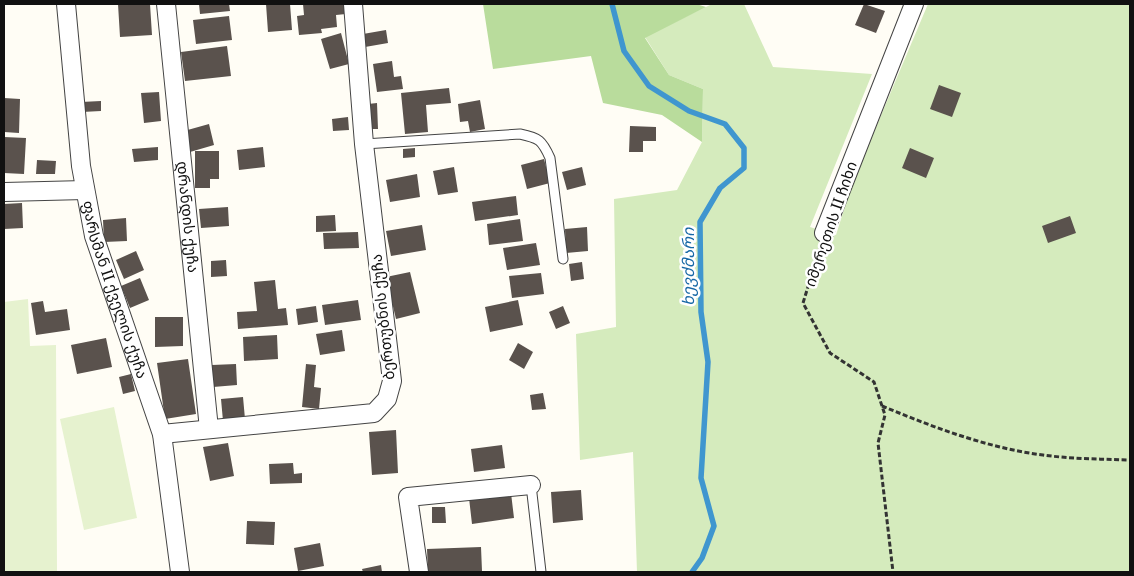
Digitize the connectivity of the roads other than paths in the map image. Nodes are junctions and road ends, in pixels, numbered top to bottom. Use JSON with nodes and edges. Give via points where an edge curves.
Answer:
{"nodes":[{"id":1,"x":66,"y":4,"type":"edge"},
{"id":2,"x":166,"y":4,"type":"edge"},
{"id":3,"x":353,"y":4,"type":"edge"},
{"id":4,"x":914,"y":4,"type":"edge"},
{"id":5,"x":364,"y":144,"type":"junction"},
{"id":6,"x":85,"y":190,"type":"junction"},
{"id":7,"x":4,"y":192,"type":"edge"},
{"id":8,"x":824,"y":234,"type":"road end"},
{"id":9,"x":563,"y":259,"type":"dead end"},
{"id":10,"x":209,"y":428,"type":"junction"},
{"id":11,"x":162,"y":434,"type":"junction"},
{"id":12,"x":531,"y":485,"type":"joint"},
{"id":13,"x":180,"y":572,"type":"edge"},
{"id":14,"x":419,"y":572,"type":"edge"},
{"id":15,"x":541,"y":572,"type":"edge"}],
"edges":[{"from":1,"to":6,"type":"street","name":"ფარსმან II ქველის ქუჩა"},
{"from":2,"to":10,"type":"street","name":"დრანდის ქუჩა"},
{"from":3,"to":5,"type":"street","name":"ბერთუბნის ქუჩა"},
{"from":4,"to":8,"type":"street","name":"იმერეთის II ჩიხი"},
{"from":5,"to":9,"type":"lane","via":[[520,134],[537,138],[550,158]]},
{"from":5,"to":10,"type":"street","name":"ბერთუბნის ქუჩა","via":[[392,381],[387,400],[374,412]]},
{"from":6,"to":7,"type":"street"},
{"from":6,"to":11,"type":"street","name":"ფარსმან II ქველის ქუჩა","via":[[94,236]]},
{"from":10,"to":11,"type":"street","name":"ბერთუბნის ქუჩა"},
{"from":11,"to":13,"type":"street","name":"ფარსმან II ქველის ქუჩა"},
{"from":12,"to":14,"type":"street","via":[[408,497]]},
{"from":12,"to":15,"type":"lane"}]}
